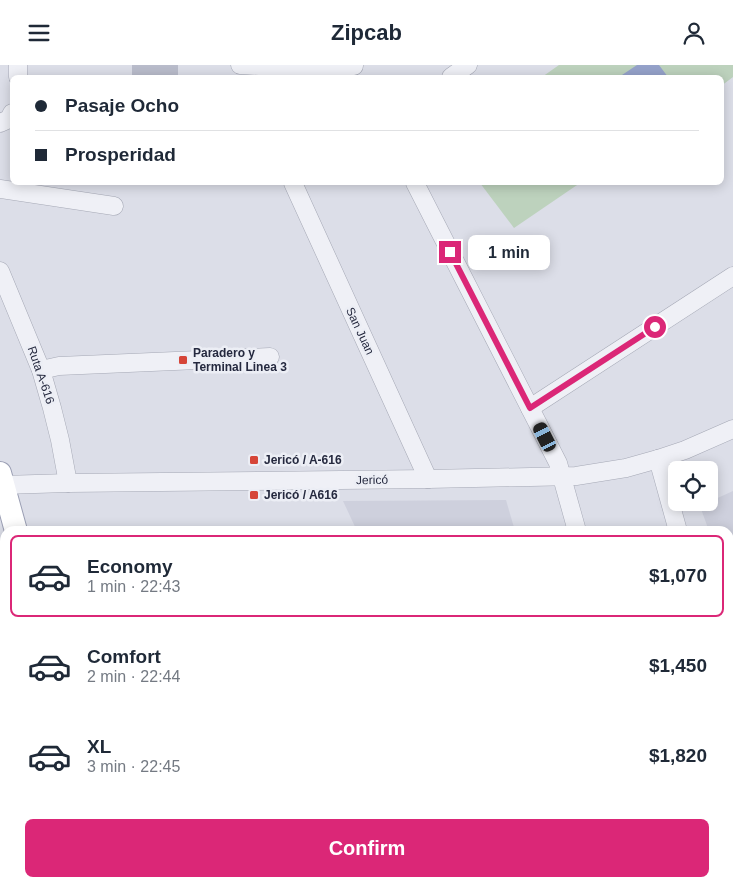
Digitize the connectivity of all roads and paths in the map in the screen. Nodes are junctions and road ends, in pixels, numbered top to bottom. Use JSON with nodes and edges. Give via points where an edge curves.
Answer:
{"nodes":[{"id":1,"x":240,"y":65,"type":"edge"},
{"id":2,"x":468,"y":65,"type":"edge"},
{"id":3,"x":354,"y":66,"type":"dead end"},
{"id":4,"x":454,"y":75,"type":"edge"},
{"id":5,"x":294,"y":185,"type":"edge"},
{"id":6,"x":416,"y":185,"type":"edge"},
{"id":7,"x":0,"y":189,"type":"edge"},
{"id":8,"x":114,"y":206,"type":"dead end"},
{"id":9,"x":0,"y":271,"type":"edge"},
{"id":10,"x":733,"y":276,"type":"edge"},
{"id":11,"x":270,"y":357,"type":"dead end"},
{"id":12,"x":41,"y":370,"type":"junction"},
{"id":13,"x":530,"y":408,"type":"junction"},
{"id":14,"x":733,"y":429,"type":"edge"},
{"id":15,"x":658,"y":459,"type":"junction"},
{"id":16,"x":563,"y":477,"type":"junction"},
{"id":17,"x":2,"y":479,"type":"edge"},
{"id":18,"x":428,"y":479,"type":"junction"},
{"id":19,"x":68,"y":483,"type":"junction"},
{"id":20,"x":15,"y":526,"type":"edge"},
{"id":21,"x":576,"y":526,"type":"edge"},
{"id":22,"x":677,"y":526,"type":"edge"}],
"edges":[{"from":1,"to":3,"type":"street"},
{"from":2,"to":4,"type":"street"},
{"from":5,"to":18,"type":"street","name":"San Juan"},
{"from":6,"to":13,"type":"street"},
{"from":7,"to":8,"type":"street"},
{"from":9,"to":12,"type":"street","name":"Ruta A-616"},
{"from":10,"to":13,"type":"street"},
{"from":11,"to":12,"type":"street","via":[[59,366]]},
{"from":12,"to":19,"type":"street","name":"Ruta A-616"},
{"from":13,"to":16,"type":"street"},
{"from":14,"to":15,"type":"street","name":"Jericó"},
{"from":15,"to":16,"type":"street","name":"Jericó"},
{"from":15,"to":22,"type":"street"},
{"from":16,"to":18,"type":"street","name":"Jericó"},
{"from":16,"to":21,"type":"street"},
{"from":17,"to":19,"type":"street","name":"Jericó"},
{"from":17,"to":20,"type":"main road"},
{"from":18,"to":19,"type":"street","name":"Jericó"}]}
